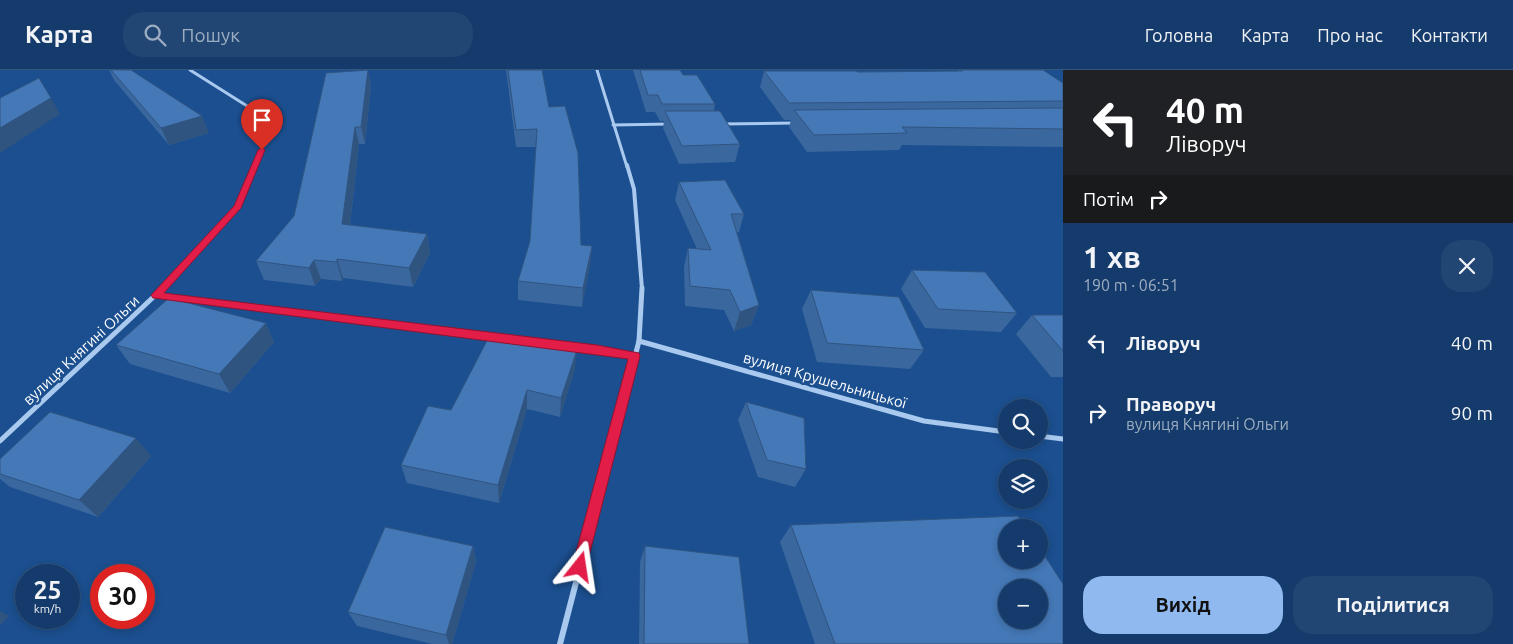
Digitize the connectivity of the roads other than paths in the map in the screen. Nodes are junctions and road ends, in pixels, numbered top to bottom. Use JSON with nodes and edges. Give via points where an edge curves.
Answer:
{"nodes":[{"id":1,"x":190,"y":70,"type":"edge"},
{"id":2,"x":597,"y":70,"type":"edge"},
{"id":3,"x":799,"y":123,"type":"edge"},
{"id":4,"x":672,"y":124,"type":"edge"},
{"id":5,"x":720,"y":124,"type":"edge"},
{"id":6,"x":613,"y":125,"type":"junction"},
{"id":7,"x":156,"y":295,"type":"junction"},
{"id":8,"x":499,"y":337,"type":"edge"},
{"id":9,"x":518,"y":340,"type":"edge"},
{"id":10,"x":639,"y":341,"type":"junction"},
{"id":11,"x":635,"y":356,"type":"junction"},
{"id":12,"x":998,"y":431,"type":"edge"},
{"id":13,"x":1048,"y":437,"type":"edge"},
{"id":14,"x":1063,"y":439,"type":"edge"},
{"id":15,"x":0,"y":440,"type":"edge"},
{"id":16,"x":560,"y":644,"type":"edge"}],
"edges":[{"from":1,"to":7,"type":"street","name":"вулиця Княгині Ольги","via":[[255,111],[262,150],[238,206]]},
{"from":2,"to":6,"type":"street"},
{"from":3,"to":5,"type":"street"},
{"from":4,"to":6,"type":"street"},
{"from":6,"to":10,"type":"street","via":[[634,189],[642,281]]},
{"from":7,"to":8,"type":"street"},
{"from":7,"to":15,"type":"street","name":"вулиця Княгині Ольги"},
{"from":9,"to":11,"type":"street"},
{"from":10,"to":11,"type":"street"},
{"from":10,"to":12,"type":"street","name":"вулиця Крушельницької","via":[[924,421]]},
{"from":11,"to":16,"type":"street"},
{"from":13,"to":14,"type":"street"}]}
